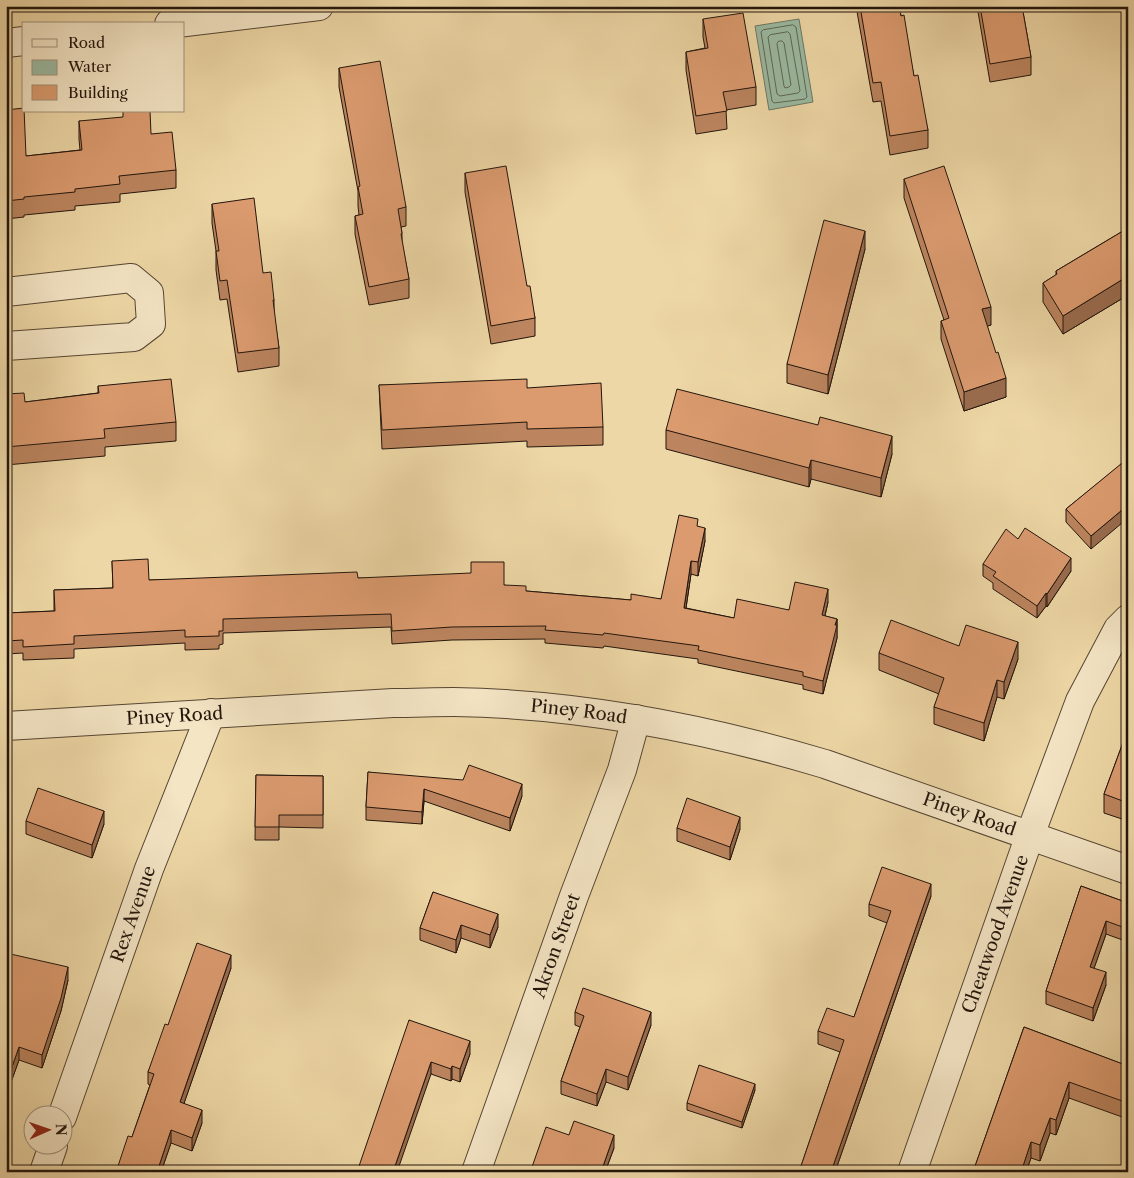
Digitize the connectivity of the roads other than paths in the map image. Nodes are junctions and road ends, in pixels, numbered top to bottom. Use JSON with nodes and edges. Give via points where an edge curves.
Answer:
{"nodes":[{"id":1,"x":319,"y":6,"type":"edge"},
{"id":2,"x":185,"y":22,"type":"edge"},
{"id":3,"x":22,"y":41,"type":"edge"},
{"id":4,"x":6,"y":43,"type":"edge"},
{"id":5,"x":6,"y":292,"type":"edge"},
{"id":6,"x":6,"y":346,"type":"edge"},
{"id":7,"x":1128,"y":619,"type":"edge"},
{"id":8,"x":211,"y":713,"type":"junction"},
{"id":9,"x":636,"y":720,"type":"junction"},
{"id":10,"x":6,"y":726,"type":"edge"},
{"id":11,"x":1030,"y":835,"type":"junction"},
{"id":12,"x":1128,"y":870,"type":"edge"},
{"id":13,"x":66,"y":1106,"type":"edge"},
{"id":14,"x":50,"y":1156,"type":"edge"},
{"id":15,"x":44,"y":1172,"type":"edge"},
{"id":16,"x":476,"y":1172,"type":"edge"},
{"id":17,"x":912,"y":1172,"type":"edge"}],
"edges":[{"from":1,"to":2,"type":"street"},
{"from":3,"to":4,"type":"street"},
{"from":5,"to":6,"type":"street","via":[[131,278],[149,293],[151,324],[134,337]]},
{"from":7,"to":11,"type":"street","name":"Cheatwood Avenue","via":[[1118,629],[1080,701]]},
{"from":8,"to":9,"type":"street","name":"Piney Road","via":[[454,702],[577,711]]},
{"from":8,"to":10,"type":"street","name":"Piney Road"},
{"from":8,"to":13,"type":"street","name":"Rex Avenue","via":[[149,869]]},
{"from":9,"to":11,"type":"street","name":"Piney Road","via":[[702,731],[793,754]]},
{"from":9,"to":16,"type":"street","name":"Akron Street","via":[[622,770]]},
{"from":11,"to":12,"type":"street","name":"Piney Road"},
{"from":11,"to":17,"type":"street","name":"Cheatwood Avenue"},
{"from":14,"to":15,"type":"street"}]}
